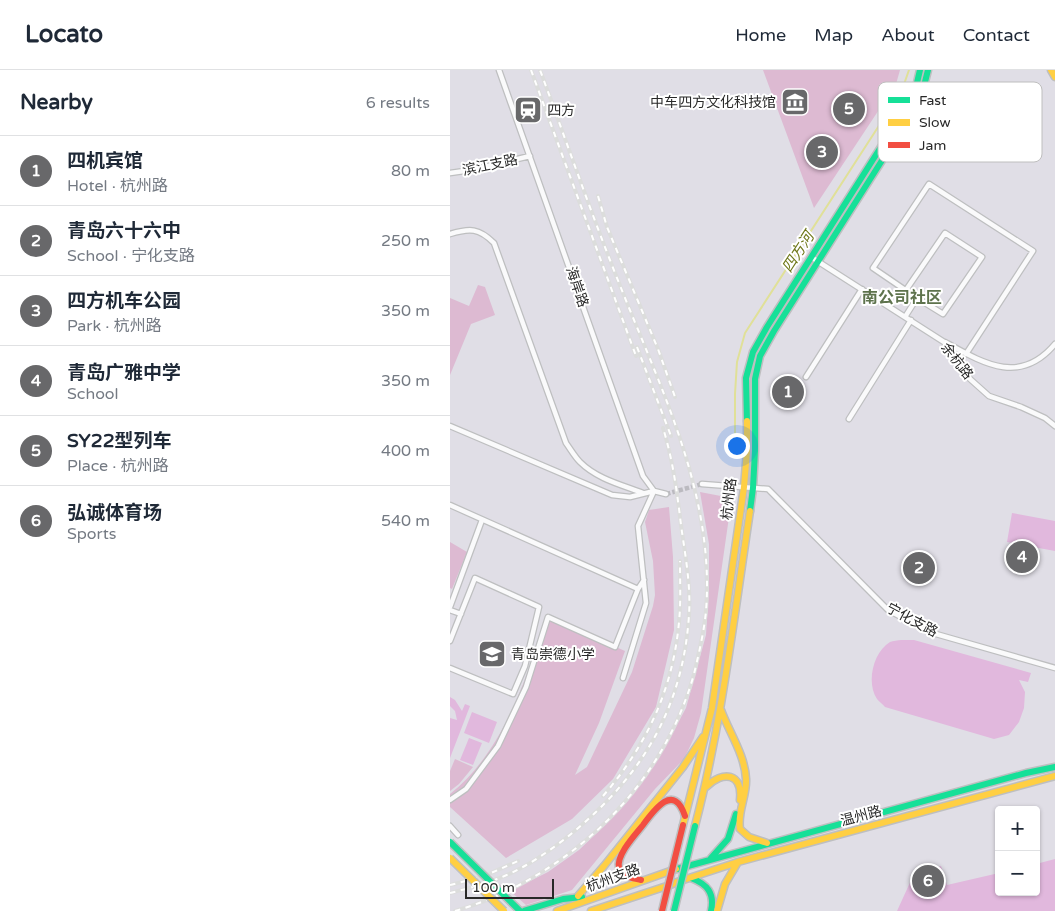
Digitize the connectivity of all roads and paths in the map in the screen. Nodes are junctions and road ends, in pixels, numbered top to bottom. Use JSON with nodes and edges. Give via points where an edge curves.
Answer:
{"nodes":[{"id":1,"x":499,"y":70,"type":"edge"},
{"id":2,"x":1051,"y":70,"type":"edge"},
{"id":3,"x":1055,"y":76,"type":"edge"},
{"id":4,"x":878,"y":151,"type":"edge"},
{"id":5,"x":530,"y":156,"type":"junction"},
{"id":6,"x":881,"y":162,"type":"edge"},
{"id":7,"x":450,"y":174,"type":"edge"},
{"id":8,"x":450,"y":234,"type":"edge"},
{"id":9,"x":811,"y":257,"type":"junction"},
{"id":10,"x":818,"y":262,"type":"junction"},
{"id":11,"x":862,"y":289,"type":"junction"},
{"id":12,"x":906,"y":290,"type":"junction"},
{"id":13,"x":918,"y":298,"type":"junction"},
{"id":14,"x":905,"y":317,"type":"junction"},
{"id":15,"x":911,"y":320,"type":"junction"},
{"id":16,"x":944,"y":342,"type":"junction"},
{"id":17,"x":1055,"y":344,"type":"edge"},
{"id":18,"x":966,"y":354,"type":"junction"},
{"id":19,"x":806,"y":377,"type":"dead end"},
{"id":20,"x":849,"y":419,"type":"dead end"},
{"id":21,"x":450,"y":426,"type":"edge"},
{"id":22,"x":1055,"y":426,"type":"edge"},
{"id":23,"x":702,"y":484,"type":"tunnel mouth"},
{"id":24,"x":744,"y":487,"type":"junction"},
{"id":25,"x":753,"y":488,"type":"junction"},
{"id":26,"x":654,"y":491,"type":"junction"},
{"id":27,"x":643,"y":493,"type":"junction"},
{"id":28,"x":666,"y":494,"type":"tunnel mouth"},
{"id":29,"x":450,"y":505,"type":"edge"},
{"id":30,"x":482,"y":520,"type":"junction"},
{"id":31,"x":644,"y":580,"type":"junction"},
{"id":32,"x":638,"y":589,"type":"junction"},
{"id":33,"x":450,"y":608,"type":"edge"},
{"id":34,"x":460,"y":614,"type":"junction"},
{"id":35,"x":450,"y":641,"type":"edge"},
{"id":36,"x":450,"y":668,"type":"edge"},
{"id":37,"x":1055,"y":668,"type":"edge"},
{"id":38,"x":623,"y":678,"type":"dead end"},
{"id":39,"x":720,"y":709,"type":"junction"},
{"id":40,"x":707,"y":729,"type":"junction"},
{"id":41,"x":1055,"y":767,"type":"edge"},
{"id":42,"x":1055,"y":776,"type":"edge"},
{"id":43,"x":705,"y":788,"type":"junction"},
{"id":44,"x":450,"y":800,"type":"edge"},
{"id":45,"x":685,"y":817,"type":"junction"},
{"id":46,"x":450,"y":826,"type":"edge"},
{"id":47,"x":458,"y":835,"type":"dead end"},
{"id":48,"x":450,"y":842,"type":"edge"},
{"id":49,"x":767,"y":843,"type":"junction"},
{"id":50,"x":450,"y":858,"type":"edge"},
{"id":51,"x":711,"y":858,"type":"junction"},
{"id":52,"x":738,"y":862,"type":"junction"},
{"id":53,"x":677,"y":869,"type":"joint"},
{"id":54,"x":691,"y":878,"type":"junction"},
{"id":55,"x":641,"y":880,"type":"junction"},
{"id":56,"x":674,"y":883,"type":"joint"},
{"id":57,"x":578,"y":896,"type":"junction"},
{"id":58,"x":594,"y":898,"type":"junction"},
{"id":59,"x":613,"y":904,"type":"junction"},
{"id":60,"x":504,"y":911,"type":"edge"},
{"id":61,"x":521,"y":911,"type":"edge"},
{"id":62,"x":557,"y":911,"type":"edge"},
{"id":63,"x":591,"y":911,"type":"edge"},
{"id":64,"x":607,"y":911,"type":"edge"},
{"id":65,"x":662,"y":911,"type":"edge"},
{"id":66,"x":674,"y":911,"type":"edge"},
{"id":67,"x":711,"y":911,"type":"edge"},
{"id":68,"x":717,"y":911,"type":"edge"}],
"edges":[{"from":1,"to":5,"type":"street","name":"海岸路"},
{"from":2,"to":3,"type":"main road"},
{"from":4,"to":9,"type":"main road","name":"杭州路"},
{"from":5,"to":7,"type":"street","name":"滨江支路"},
{"from":5,"to":26,"type":"street","name":"海岸路","via":[[643,476]]},
{"from":6,"to":10,"type":"main road","name":"杭州路"},
{"from":8,"to":27,"type":"street","via":[[468,228],[485,234],[494,243],[566,444],[590,471]]},
{"from":9,"to":10,"type":"street","name":"余杭路"},
{"from":9,"to":24,"type":"main road","name":"杭州路","via":[[752,352],[746,383]]},
{"from":10,"to":11,"type":"street","name":"余杭路"},
{"from":10,"to":25,"type":"main road","name":"杭州路","via":[[760,356],[754,383],[756,443]]},
{"from":11,"to":14,"type":"street","name":"余杭路"},
{"from":11,"to":19,"type":"street"},
{"from":12,"to":13,"type":"street"},
{"from":12,"to":13,"type":"street","via":[[945,233],[982,257],[943,314]]},
{"from":12,"to":18,"type":"street","via":[[873,268],[929,184],[1033,251]]},
{"from":13,"to":14,"type":"street"},
{"from":14,"to":15,"type":"street","name":"余杭路"},
{"from":15,"to":16,"type":"street","name":"余杭路"},
{"from":15,"to":20,"type":"street"},
{"from":16,"to":18,"type":"street"},
{"from":16,"to":22,"type":"street","name":"余杭路","via":[[970,379],[989,396],[1021,407]]},
{"from":17,"to":18,"type":"street","via":[[1026,367],[1004,368]]},
{"from":21,"to":27,"type":"street","via":[[612,495],[630,497]]},
{"from":23,"to":24,"type":"street"},
{"from":24,"to":25,"type":"street"},
{"from":24,"to":40,"type":"main road","name":"杭州路"},
{"from":25,"to":37,"type":"street","name":"宁化支路","via":[[768,488],[888,610],[929,632]]},
{"from":25,"to":39,"type":"main road","name":"杭州路"},
{"from":26,"to":27,"type":"street"},
{"from":26,"to":28,"type":"street"},
{"from":26,"to":31,"type":"street","via":[[638,526]]},
{"from":29,"to":30,"type":"street"},
{"from":30,"to":32,"type":"street"},
{"from":30,"to":33,"type":"street"},
{"from":31,"to":32,"type":"street"},
{"from":31,"to":38,"type":"street","via":[[646,603]]},
{"from":32,"to":44,"type":"street","via":[[615,646],[548,617],[526,687],[498,746],[466,789]]},
{"from":33,"to":34,"type":"street"},
{"from":34,"to":35,"type":"street"},
{"from":34,"to":36,"type":"street","via":[[475,578],[539,607],[525,666],[513,694]]},
{"from":39,"to":43,"type":"main road","name":"杭州路"},
{"from":39,"to":49,"type":"main road","via":[[746,776],[739,826],[746,836]]},
{"from":40,"to":45,"type":"main road","name":"杭州路"},
{"from":40,"to":57,"type":"main road","via":[[693,756]]},
{"from":41,"to":49,"type":"main road","name":"温州路"},
{"from":42,"to":52,"type":"main road","name":"温州路"},
{"from":43,"to":51,"type":"main road","via":[[723,775],[735,779],[742,789],[731,834],[726,844]]},
{"from":43,"to":66,"type":"main road","name":"杭州路","bridge":true},
{"from":45,"to":55,"type":"main road","via":[[677,802],[662,802],[619,856],[618,867],[624,876]]},
{"from":45,"to":65,"type":"main road","name":"杭州路","bridge":true},
{"from":46,"to":47,"type":"street"},
{"from":48,"to":61,"type":"main road","bridge":true},
{"from":49,"to":51,"type":"main road","name":"温州路"},
{"from":50,"to":60,"type":"main road","bridge":true},
{"from":51,"to":53,"type":"main road","name":"温州路"},
{"from":52,"to":54,"type":"main road","name":"温州路"},
{"from":52,"to":68,"type":"main road","via":[[725,884]]},
{"from":53,"to":55,"type":"main road","name":"杭州支路"},
{"from":54,"to":56,"type":"main road","name":"温州路"},
{"from":54,"to":67,"type":"main road","via":[[700,881],[712,893]]},
{"from":55,"to":58,"type":"main road","name":"杭州支路"},
{"from":56,"to":59,"type":"main road","name":"杭州支路"},
{"from":57,"to":58,"type":"main road"},
{"from":57,"to":61,"type":"main road"},
{"from":58,"to":62,"type":"main road","name":"杭州支路"},
{"from":59,"to":63,"type":"main road","name":"杭州支路"},
{"from":59,"to":64,"type":"main road"}]}
